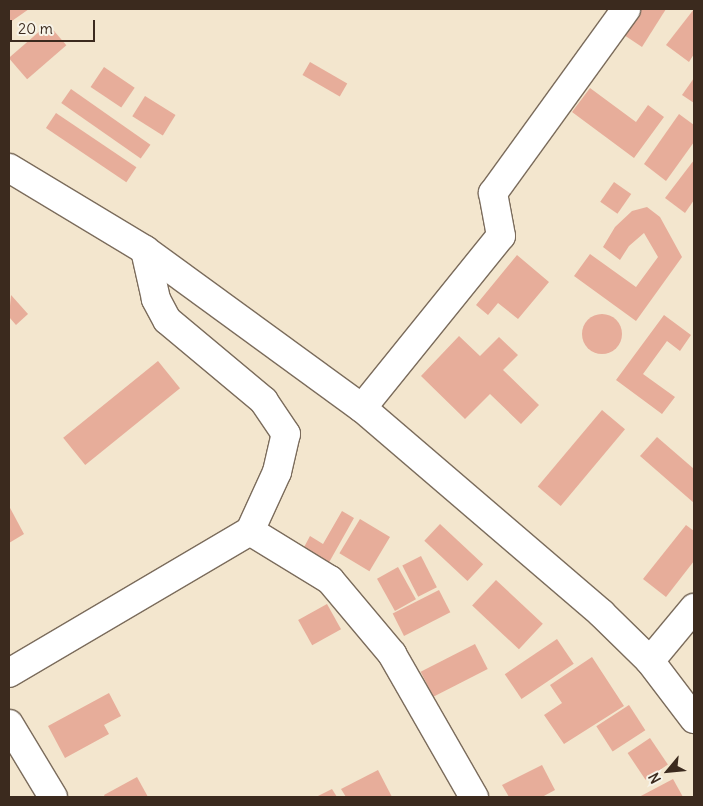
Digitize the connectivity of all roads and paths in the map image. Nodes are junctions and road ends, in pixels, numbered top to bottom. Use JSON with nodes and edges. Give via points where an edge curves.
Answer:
{"nodes":[{"id":1,"x":626,"y":9,"type":"edge"},
{"id":2,"x":9,"y":168,"type":"edge"},
{"id":3,"x":145,"y":250,"type":"junction"},
{"id":4,"x":362,"y":408,"type":"junction"},
{"id":5,"x":250,"y":531,"type":"junction"},
{"id":6,"x":694,"y":608,"type":"edge"},
{"id":7,"x":650,"y":661,"type":"junction"},
{"id":8,"x":9,"y":673,"type":"edge"},
{"id":9,"x":693,"y":714,"type":"edge"},
{"id":10,"x":9,"y":724,"type":"edge"},
{"id":11,"x":52,"y":797,"type":"edge"},
{"id":12,"x":474,"y":797,"type":"edge"}],
"edges":[{"from":1,"to":4,"type":"street","via":[[493,193],[501,236]]},
{"from":2,"to":3,"type":"street"},
{"from":3,"to":4,"type":"street"},
{"from":3,"to":5,"type":"street","via":[[156,299],[167,320],[264,401],[286,434],[277,472]]},
{"from":4,"to":7,"type":"street","via":[[601,613]]},
{"from":5,"to":8,"type":"street"},
{"from":5,"to":12,"type":"street","via":[[330,580],[392,654]]},
{"from":6,"to":7,"type":"street"},
{"from":7,"to":9,"type":"street"},
{"from":10,"to":11,"type":"street"}]}
